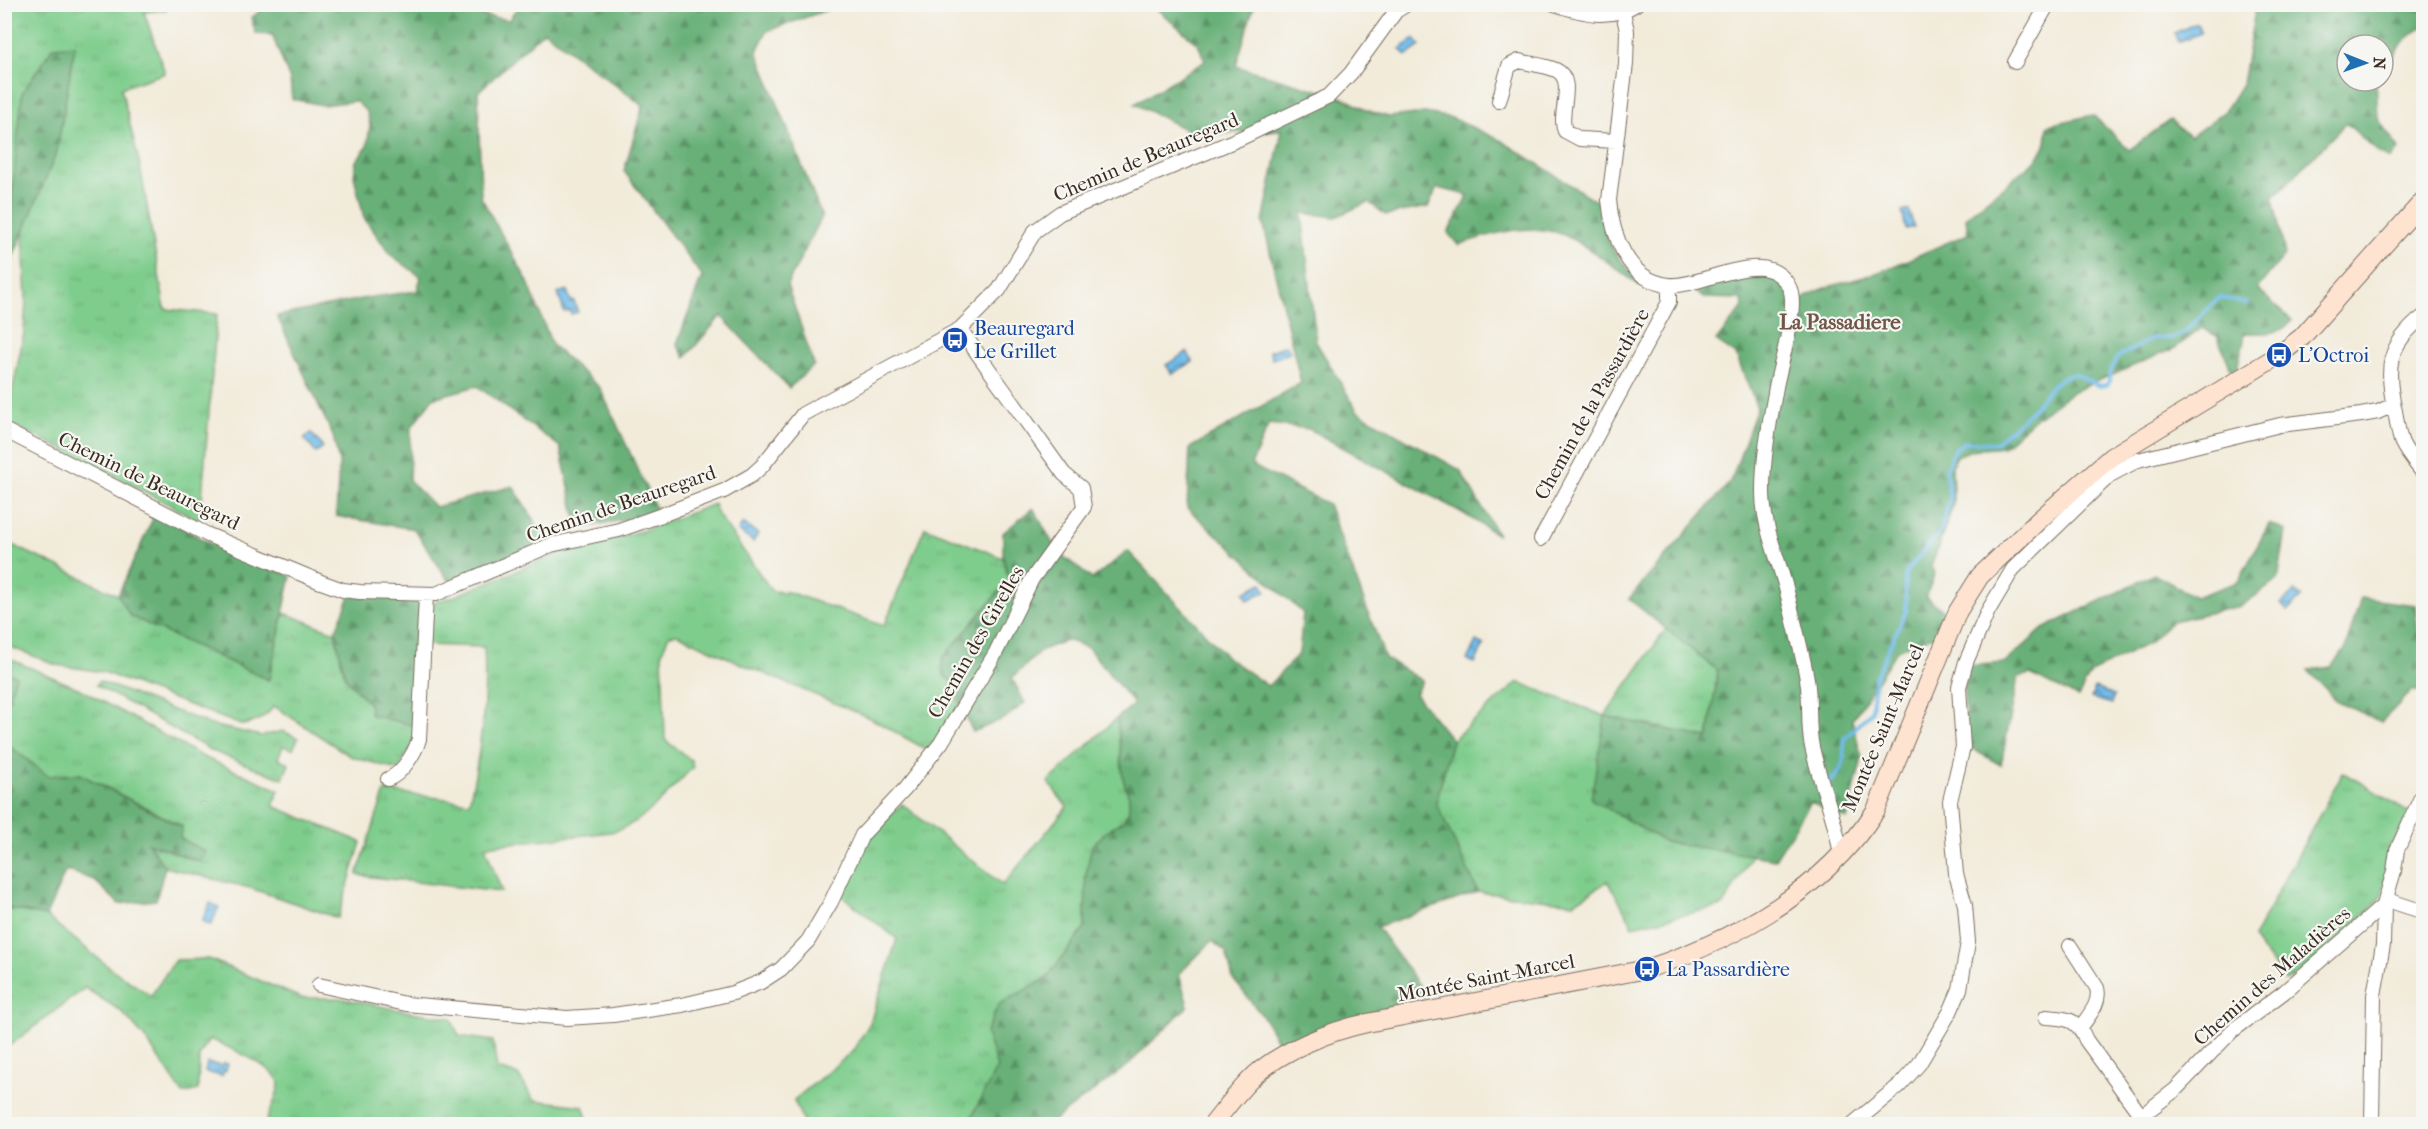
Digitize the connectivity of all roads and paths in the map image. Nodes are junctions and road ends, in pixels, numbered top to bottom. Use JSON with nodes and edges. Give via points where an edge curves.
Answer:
{"nodes":[{"id":1,"x":1407,"y":4,"type":"edge"},
{"id":2,"x":1554,"y":4,"type":"edge"},
{"id":3,"x":1636,"y":4,"type":"edge"},
{"id":4,"x":2048,"y":4,"type":"edge"},
{"id":5,"x":1623,"y":12,"type":"junction"},
{"id":6,"x":2015,"y":62,"type":"dead end"},
{"id":7,"x":1499,"y":101,"type":"dead end"},
{"id":8,"x":1616,"y":141,"type":"junction"},
{"id":9,"x":2424,"y":200,"type":"edge"},
{"id":10,"x":1669,"y":285,"type":"junction"},
{"id":11,"x":2424,"y":316,"type":"edge"},
{"id":12,"x":960,"y":329,"type":"junction"},
{"id":13,"x":2393,"y":405,"type":"junction"},
{"id":14,"x":4,"y":430,"type":"edge"},
{"id":15,"x":2105,"y":470,"type":"junction"},
{"id":16,"x":2424,"y":474,"type":"edge"},
{"id":17,"x":1541,"y":539,"type":"dead end"},
{"id":18,"x":426,"y":595,"type":"junction"},
{"id":19,"x":388,"y":779,"type":"dead end"},
{"id":20,"x":2424,"y":792,"type":"edge"},
{"id":21,"x":1841,"y":856,"type":"junction"},
{"id":22,"x":2386,"y":903,"type":"junction"},
{"id":23,"x":2424,"y":912,"type":"edge"},
{"id":24,"x":2070,"y":946,"type":"dead end"},
{"id":25,"x":318,"y":985,"type":"dead end"},
{"id":26,"x":2046,"y":1017,"type":"dead end"},
{"id":27,"x":2081,"y":1027,"type":"junction"},
{"id":28,"x":2136,"y":1121,"type":"edge"},
{"id":29,"x":1213,"y":1125,"type":"edge"},
{"id":30,"x":1853,"y":1125,"type":"edge"},
{"id":31,"x":2372,"y":1125,"type":"edge"}],
"edges":[{"from":1,"to":12,"type":"street","name":"Chemin de Beauregard","via":[[1396,11],[1351,73],[1329,96],[1241,138],[1060,213],[1046,223],[1035,231],[999,290]]},
{"from":2,"to":5,"type":"street","via":[[1589,14]]},
{"from":3,"to":5,"type":"street"},
{"from":4,"to":6,"type":"street"},
{"from":5,"to":8,"type":"street","via":[[1626,64]]},
{"from":7,"to":8,"type":"street","via":[[1513,62],[1555,70],[1565,80],[1565,131],[1580,139]]},
{"from":8,"to":10,"type":"street","via":[[1609,200],[1614,232],[1637,269]]},
{"from":9,"to":15,"type":"main road","name":"Montée Saint-Marcel","via":[[2302,338]]},
{"from":10,"to":17,"type":"street","name":"Chemin de la Passardière","via":[[1670,302]]},
{"from":10,"to":21,"type":"street","via":[[1758,268],[1784,280],[1793,300],[1766,448],[1763,492],[1769,531],[1807,680],[1810,738],[1838,829]]},
{"from":11,"to":13,"type":"street","via":[[2405,332],[2391,358],[2388,382]]},
{"from":12,"to":18,"type":"street","name":"Chemin de Beauregard","via":[[803,414],[762,466],[724,491],[619,530],[551,545],[450,590]]},
{"from":12,"to":25,"type":"street","name":"Chemin des Girelles","via":[[1064,474],[1081,488],[1084,507],[1032,579],[995,654],[941,743],[862,835],[825,912],[797,954],[761,982],[733,993],[645,1011],[567,1018],[406,1004]]},
{"from":13,"to":15,"type":"street","via":[[2378,412],[2280,425]]},
{"from":13,"to":16,"type":"street","via":[[2402,443]]},
{"from":14,"to":18,"type":"street","name":"Chemin de Beauregard","via":[[208,535],[321,582],[343,590]]},
{"from":15,"to":21,"type":"main road","name":"Montée Saint-Marcel","via":[[1998,558],[1967,594],[1876,810]]},
{"from":15,"to":30,"type":"street","via":[[2013,570],[1974,642],[1959,687],[1963,747],[1950,801],[1956,874],[1965,905],[1968,942],[1960,989],[1919,1064]]},
{"from":18,"to":19,"type":"street","via":[[420,739],[396,776]]},
{"from":20,"to":22,"type":"street","via":[[2397,850]]},
{"from":21,"to":29,"type":"main road","name":"Montée Saint-Marcel","via":[[1822,876],[1782,904],[1720,939],[1662,963],[1598,980],[1347,1027],[1315,1040],[1256,1074]]},
{"from":22,"to":23,"type":"street"},
{"from":22,"to":28,"type":"street","name":"Chemin des Maladières","via":[[2284,992],[2232,1031],[2175,1090]]},
{"from":22,"to":31,"type":"street","via":[[2374,995]]},
{"from":24,"to":27,"type":"street","via":[[2099,994]]},
{"from":26,"to":27,"type":"street","via":[[2069,1019]]},
{"from":27,"to":28,"type":"street"}]}
